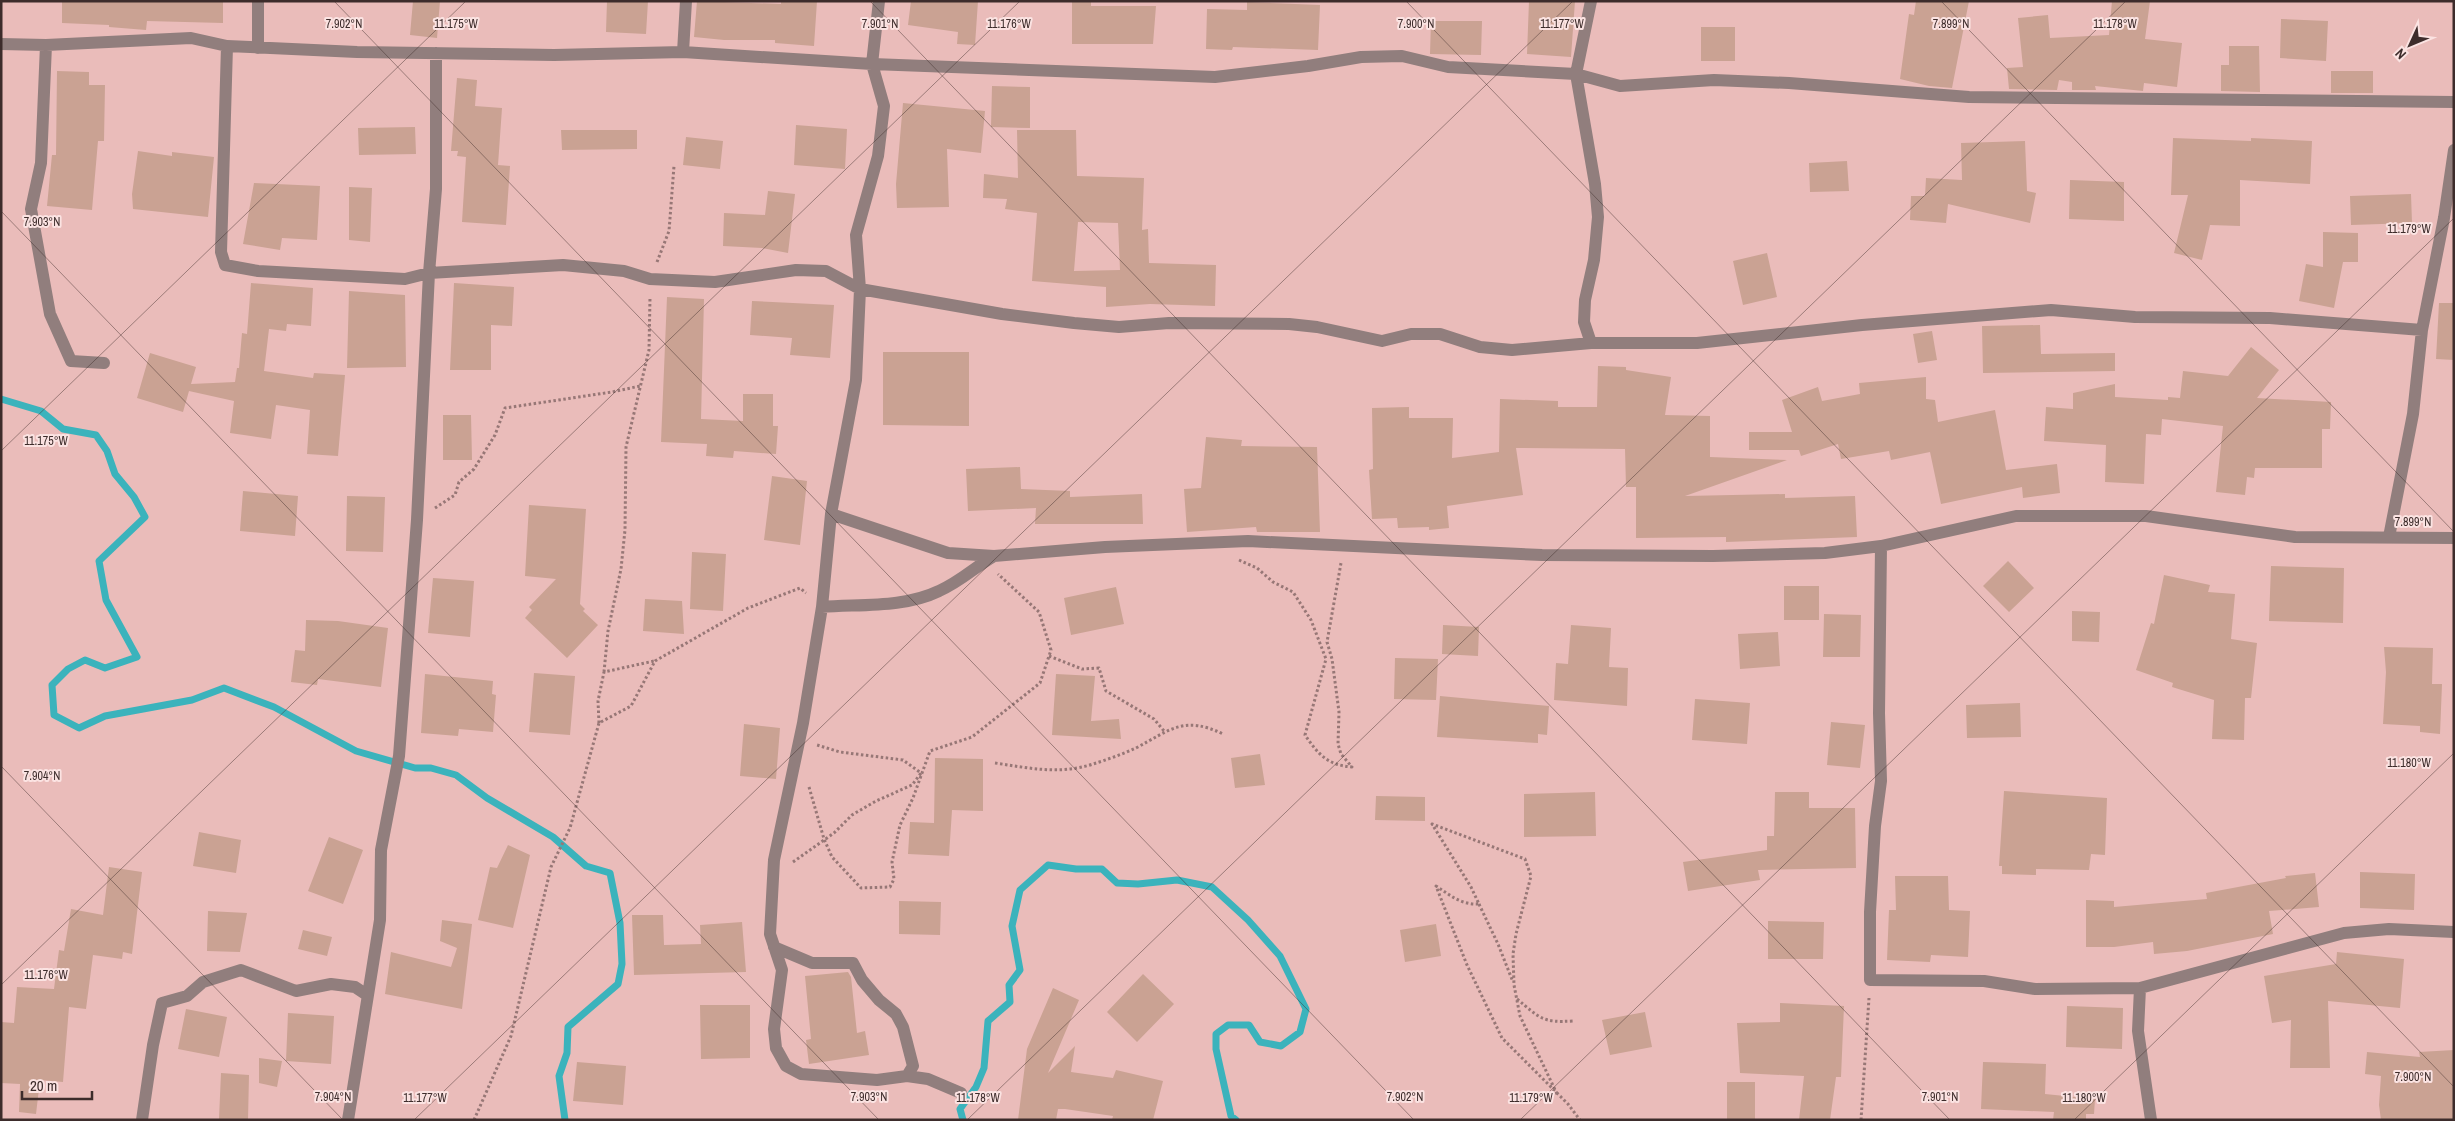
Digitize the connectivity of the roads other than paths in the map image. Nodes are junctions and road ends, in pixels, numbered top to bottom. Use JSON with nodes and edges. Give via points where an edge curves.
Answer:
{"nodes":[{"id":1,"x":258,"y":1,"type":"edge"},
{"id":2,"x":686,"y":1,"type":"edge"},
{"id":3,"x":879,"y":1,"type":"edge"},
{"id":4,"x":1591,"y":1,"type":"edge"},
{"id":5,"x":1,"y":44,"type":"edge"},
{"id":6,"x":46,"y":45,"type":"junction"},
{"id":7,"x":227,"y":46,"type":"junction"},
{"id":8,"x":258,"y":48,"type":"junction"},
{"id":9,"x":683,"y":52,"type":"junction"},
{"id":10,"x":436,"y":53,"type":"junction"},
{"id":11,"x":872,"y":64,"type":"junction"},
{"id":12,"x":1576,"y":74,"type":"junction"},
{"id":13,"x":2454,"y":102,"type":"edge"},
{"id":14,"x":2454,"y":150,"type":"edge"},
{"id":15,"x":428,"y":273,"type":"junction"},
{"id":16,"x":860,"y":289,"type":"junction"},
{"id":17,"x":2422,"y":330,"type":"junction"},
{"id":18,"x":1591,"y":343,"type":"junction"},
{"id":19,"x":104,"y":364,"type":"dead end"},
{"id":20,"x":831,"y":514,"type":"junction"},
{"id":21,"x":2389,"y":537,"type":"junction"},
{"id":22,"x":2454,"y":538,"type":"edge"},
{"id":23,"x":1881,"y":546,"type":"junction"},
{"id":24,"x":990,"y":558,"type":"junction"},
{"id":25,"x":822,"y":606,"type":"junction"},
{"id":26,"x":2454,"y":932,"type":"edge"},
{"id":27,"x":774,"y":947,"type":"junction"},
{"id":28,"x":2140,"y":988,"type":"junction"},
{"id":29,"x":367,"y":995,"type":"junction"},
{"id":30,"x":907,"y":1076,"type":"junction"},
{"id":31,"x":961,"y":1093,"type":"dead end"},
{"id":32,"x":142,"y":1120,"type":"edge"},
{"id":33,"x":348,"y":1120,"type":"edge"},
{"id":34,"x":2151,"y":1120,"type":"edge"}],
"edges":[{"from":1,"to":8,"type":"street"},
{"from":2,"to":9,"type":"street"},
{"from":3,"to":11,"type":"street"},
{"from":4,"to":12,"type":"street"},
{"from":5,"to":6,"type":"street"},
{"from":6,"to":7,"type":"street","via":[[191,38]]},
{"from":6,"to":19,"type":"street","via":[[41,163],[31,209],[50,314],[71,361]]},
{"from":7,"to":8,"type":"street"},
{"from":7,"to":15,"type":"street","via":[[221,252],[225,265],[258,271],[405,279]]},
{"from":8,"to":10,"type":"street"},
{"from":9,"to":10,"type":"street"},
{"from":9,"to":11,"type":"street"},
{"from":10,"to":15,"type":"street","via":[[436,189]]},
{"from":11,"to":12,"type":"street","via":[[1215,76],[1361,57],[1402,56],[1448,67]]},
{"from":11,"to":16,"type":"street","via":[[884,106],[878,156],[856,235]]},
{"from":12,"to":13,"type":"street","via":[[1620,86],[1714,80],[1969,97]]},
{"from":12,"to":18,"type":"street","via":[[1598,217],[1594,260],[1585,300],[1584,322]]},
{"from":14,"to":17,"type":"street"},
{"from":15,"to":16,"type":"street","via":[[563,265],[624,271],[650,280],[715,282],[796,270],[826,271]]},
{"from":15,"to":29,"type":"street","via":[[417,520],[400,756],[381,850],[380,920]]},
{"from":16,"to":18,"type":"street","via":[[1002,314],[1110,326],[1168,322],[1289,324],[1382,341],[1411,334],[1440,334],[1480,347],[1512,350]]},
{"from":16,"to":20,"type":"street","via":[[856,380]]},
{"from":17,"to":18,"type":"street","via":[[2270,318],[2135,316],[2051,310],[1862,325],[1697,343]]},
{"from":17,"to":21,"type":"street","via":[[2413,414]]},
{"from":20,"to":24,"type":"street","via":[[948,553]]},
{"from":20,"to":25,"type":"street"},
{"from":21,"to":22,"type":"street"},
{"from":21,"to":23,"type":"street","via":[[2295,537],[2146,516],[2016,516]]},
{"from":23,"to":24,"type":"street","via":[[1825,553],[1542,556],[1248,541],[1105,546]]},
{"from":23,"to":28,"type":"street","via":[[1882,781],[1875,826],[1870,980],[1984,981],[2035,989]]},
{"from":24,"to":25,"type":"street","via":[[971,574],[914,601]]},
{"from":25,"to":27,"type":"street","via":[[800,739],[774,860],[770,934]]},
{"from":26,"to":28,"type":"street","via":[[2389,929],[2344,933]]},
{"from":27,"to":30,"type":"street","via":[[812,963],[853,964],[862,980],[896,1014],[903,1027],[913,1066]]},
{"from":27,"to":30,"type":"street","via":[[782,970],[774,1029],[776,1048],[786,1066],[801,1074],[877,1080]]},
{"from":28,"to":34,"type":"street","via":[[2138,1031]]},
{"from":29,"to":32,"type":"street","via":[[355,987],[331,984],[296,991],[241,970],[203,982],[186,996],[162,1003]]},
{"from":29,"to":33,"type":"street"},
{"from":30,"to":31,"type":"street","via":[[928,1079]]}]}
